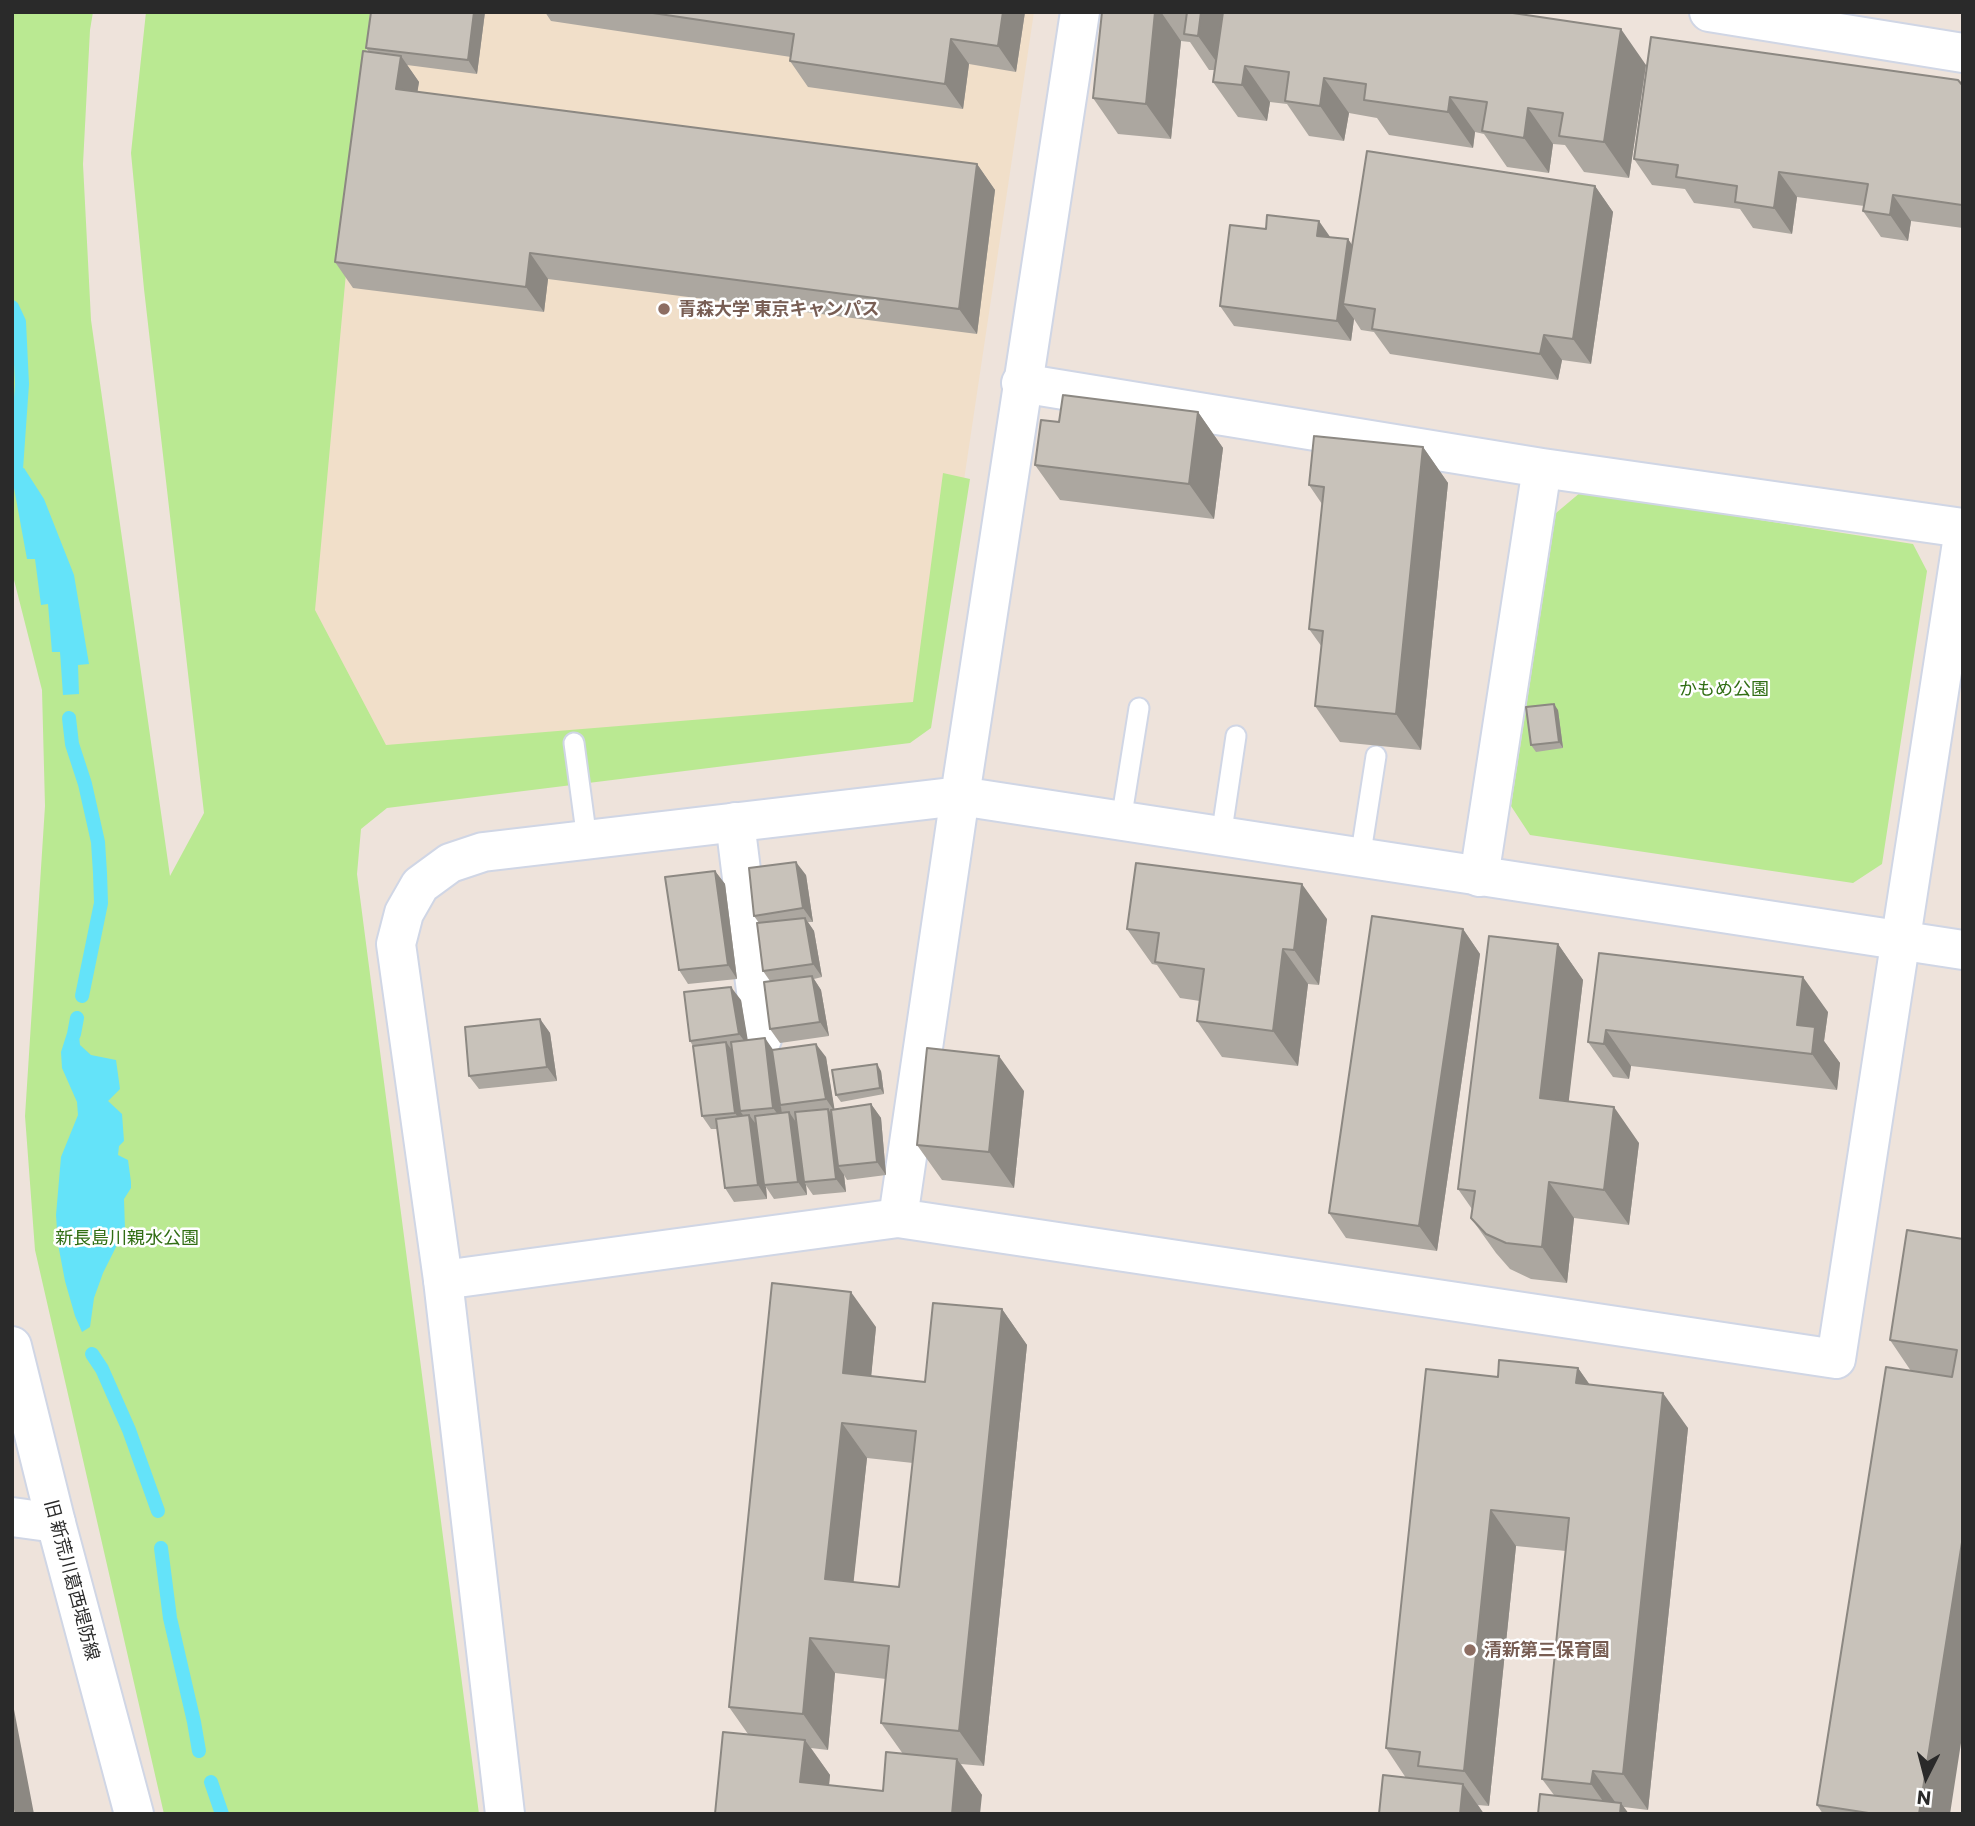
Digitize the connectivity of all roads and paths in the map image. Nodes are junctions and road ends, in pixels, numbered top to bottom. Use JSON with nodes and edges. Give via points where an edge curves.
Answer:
{"nodes":[{"id":1,"x":1080,"y":12,"type":"edge"},
{"id":2,"x":1709,"y":12,"type":"edge"},
{"id":3,"x":1963,"y":53,"type":"edge"},
{"id":4,"x":1021,"y":383,"type":"junction"},
{"id":5,"x":1542,"y":468,"type":"junction"},
{"id":6,"x":1963,"y":528,"type":"edge"},
{"id":7,"x":1963,"y":536,"type":"edge"},
{"id":8,"x":1139,"y":708,"type":"dead end"},
{"id":9,"x":1236,"y":736,"type":"dead end"},
{"id":10,"x":574,"y":743,"type":"dead end"},
{"id":11,"x":1376,"y":756,"type":"edge"},
{"id":12,"x":960,"y":796,"type":"junction"},
{"id":13,"x":1121,"y":821,"type":"junction"},
{"id":14,"x":736,"y":822,"type":"junction"},
{"id":15,"x":1221,"y":837,"type":"junction"},
{"id":16,"x":587,"y":840,"type":"junction"},
{"id":17,"x":1360,"y":859,"type":"junction"},
{"id":18,"x":1479,"y":877,"type":"junction"},
{"id":19,"x":1901,"y":940,"type":"junction"},
{"id":20,"x":1963,"y":950,"type":"edge"},
{"id":21,"x":762,"y":1039,"type":"edge"},
{"id":22,"x":898,"y":1217,"type":"junction"},
{"id":23,"x":443,"y":1280,"type":"junction"},
{"id":24,"x":12,"y":1346,"type":"edge"},
{"id":25,"x":12,"y":1517,"type":"edge"},
{"id":26,"x":56,"y":1524,"type":"junction"},
{"id":27,"x":134,"y":1814,"type":"edge"},
{"id":28,"x":505,"y":1814,"type":"edge"}],
"edges":[{"from":1,"to":4,"type":"street"},
{"from":2,"to":3,"type":"street"},
{"from":4,"to":5,"type":"street"},
{"from":4,"to":12,"type":"street"},
{"from":5,"to":6,"type":"street"},
{"from":5,"to":18,"type":"street"},
{"from":7,"to":19,"type":"street"},
{"from":8,"to":13,"type":"lane"},
{"from":9,"to":15,"type":"lane"},
{"from":10,"to":16,"type":"lane"},
{"from":11,"to":17,"type":"lane"},
{"from":12,"to":13,"type":"street"},
{"from":12,"to":14,"type":"street"},
{"from":12,"to":22,"type":"street"},
{"from":13,"to":15,"type":"street"},
{"from":14,"to":16,"type":"street"},
{"from":14,"to":21,"type":"street"},
{"from":15,"to":17,"type":"street"},
{"from":16,"to":23,"type":"street","via":[[483,852],[450,863],[420,885],[404,913],[397,944]]},
{"from":17,"to":18,"type":"street"},
{"from":18,"to":19,"type":"street"},
{"from":19,"to":20,"type":"street"},
{"from":19,"to":22,"type":"street","via":[[1836,1359]]},
{"from":22,"to":23,"type":"street"},
{"from":23,"to":28,"type":"street"},
{"from":24,"to":26,"type":"street","name":"旧 新荒川葛西堤防線"},
{"from":25,"to":26,"type":"street"},
{"from":26,"to":27,"type":"street","name":"旧 新荒川葛西堤防線"}]}
